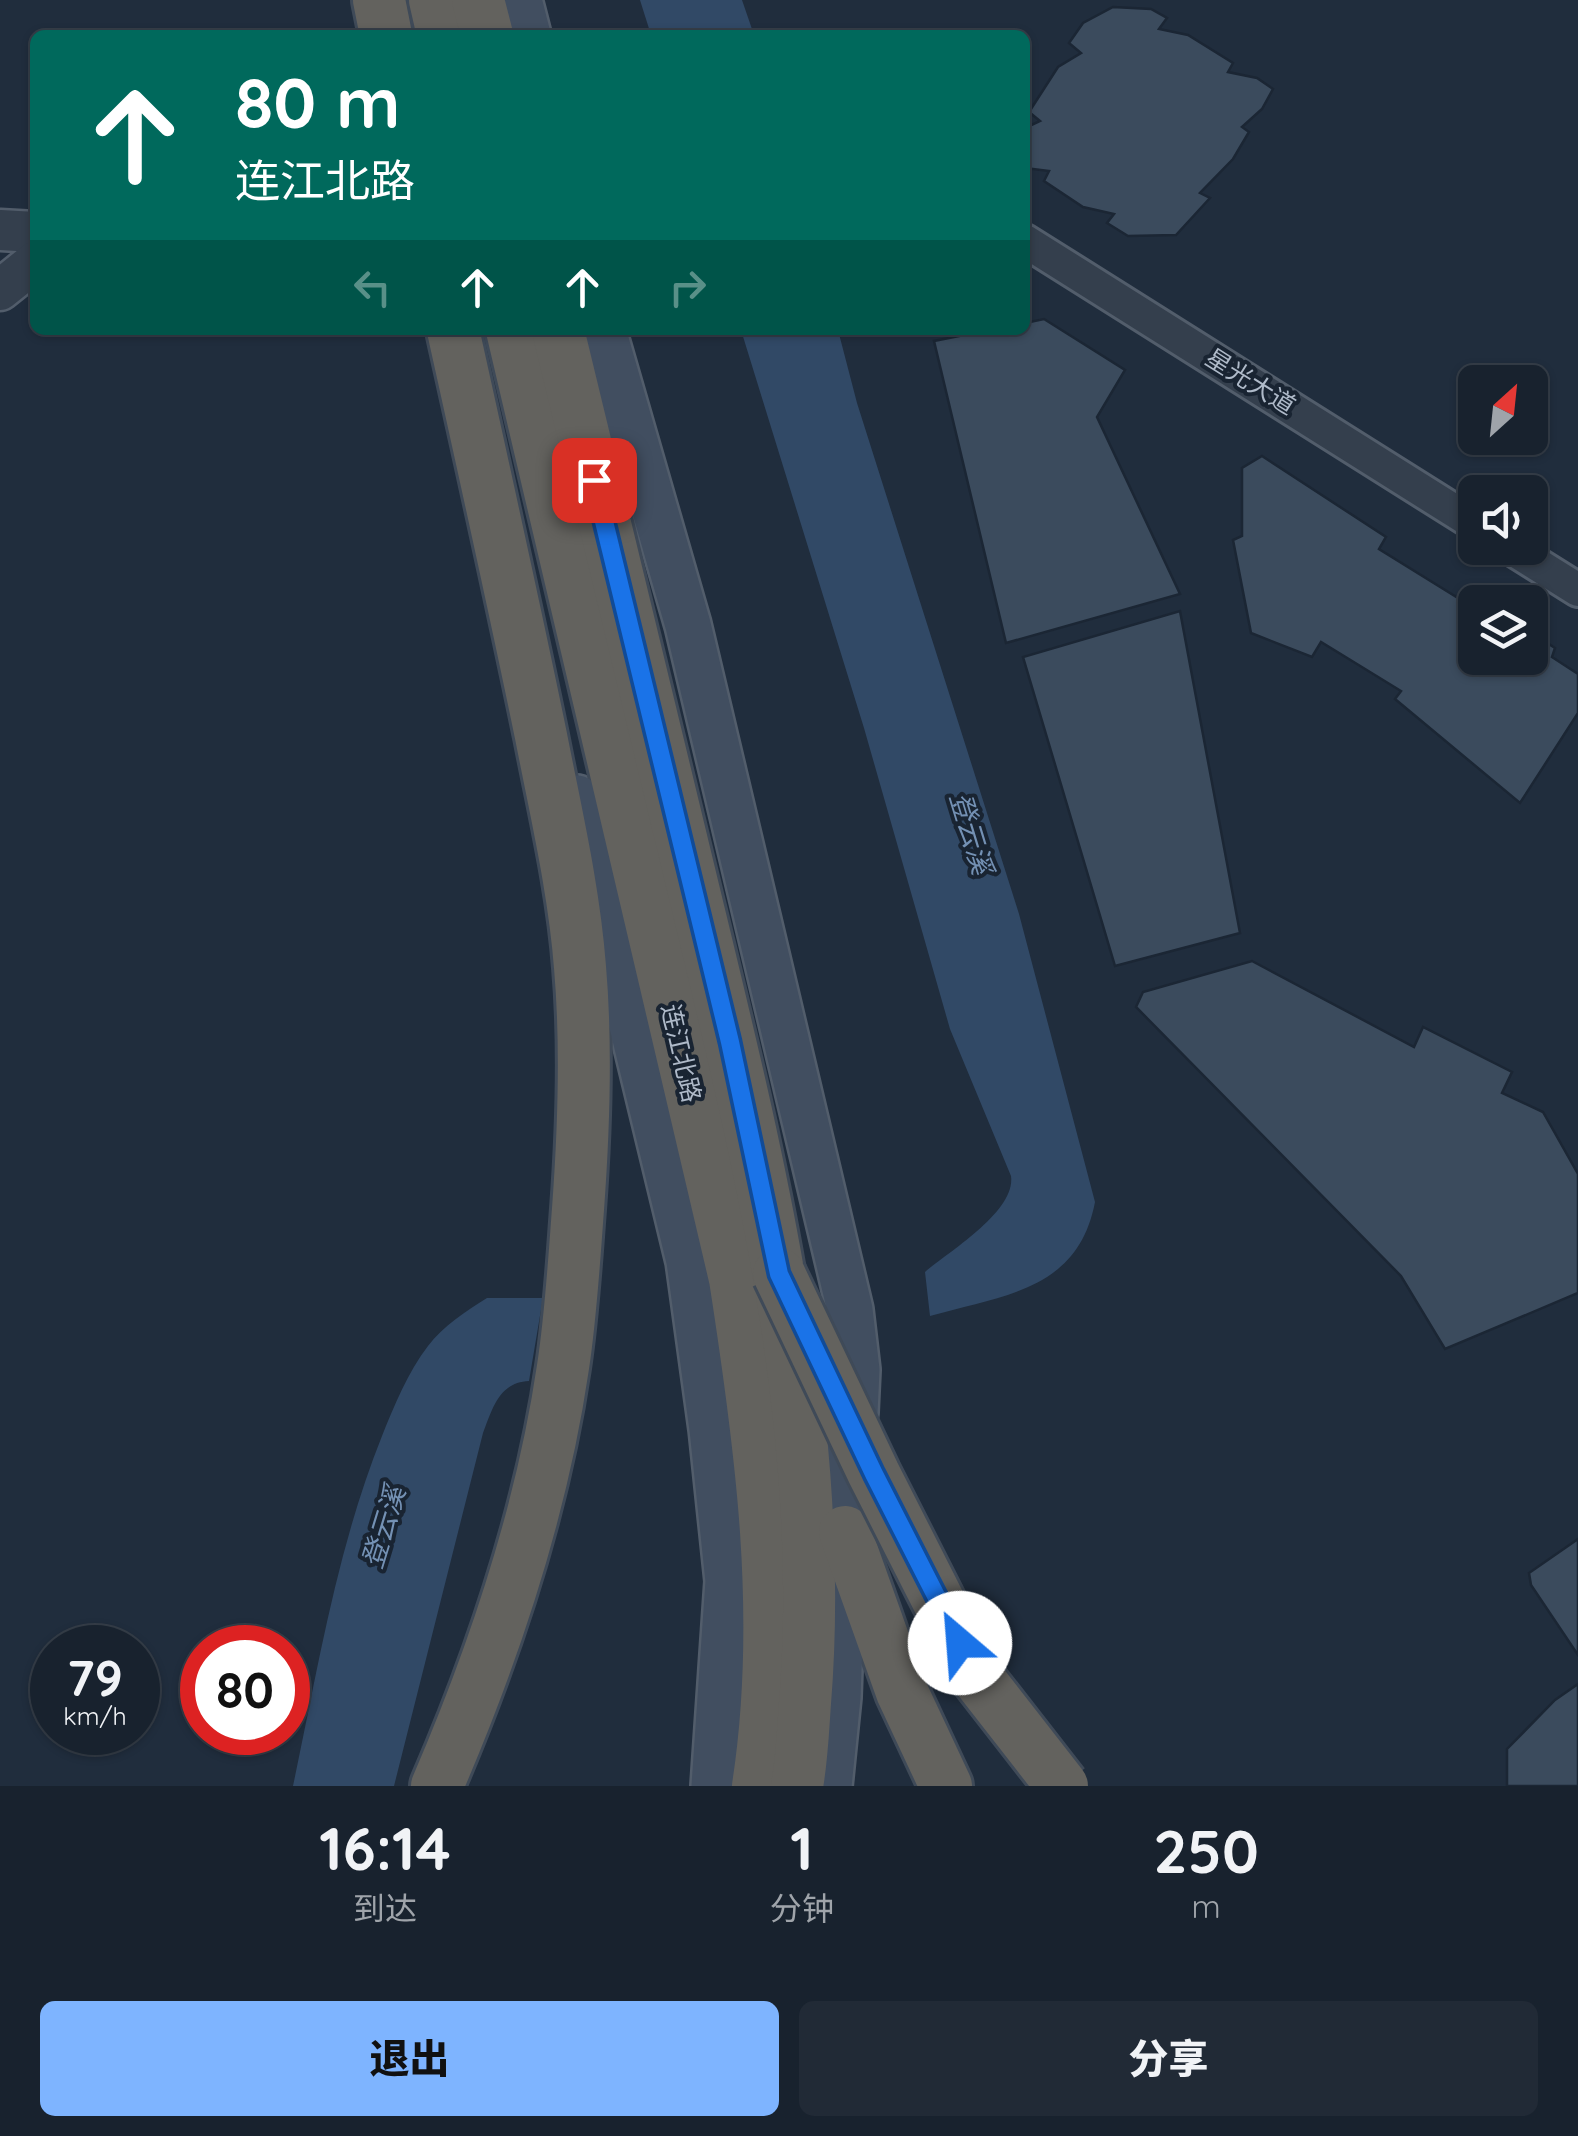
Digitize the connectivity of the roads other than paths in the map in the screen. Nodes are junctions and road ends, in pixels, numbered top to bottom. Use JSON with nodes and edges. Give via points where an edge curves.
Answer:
{"nodes":[{"id":1,"x":380,"y":0,"type":"edge"},
{"id":2,"x":435,"y":0,"type":"edge"},
{"id":3,"x":478,"y":0,"type":"edge"},
{"id":4,"x":519,"y":0,"type":"edge"},
{"id":5,"x":387,"y":30,"type":"edge"},
{"id":6,"x":442,"y":30,"type":"edge"},
{"id":7,"x":486,"y":30,"type":"edge"},
{"id":8,"x":527,"y":30,"type":"edge"},
{"id":9,"x":0,"y":230,"type":"edge"},
{"id":10,"x":30,"y":232,"type":"edge"},
{"id":11,"x":1030,"y":244,"type":"edge"},
{"id":12,"x":30,"y":266,"type":"edge"},
{"id":13,"x":0,"y":290,"type":"edge"},
{"id":14,"x":453,"y":335,"type":"edge"},
{"id":15,"x":464,"y":335,"type":"edge"},
{"id":16,"x":513,"y":335,"type":"edge"},
{"id":17,"x":559,"y":335,"type":"edge"},
{"id":18,"x":604,"y":335,"type":"edge"},
{"id":19,"x":1458,"y":513,"type":"edge"},
{"id":20,"x":1538,"y":565,"type":"edge"},
{"id":21,"x":1578,"y":590,"type":"edge"},
{"id":22,"x":779,"y":1274,"type":"junction"},
{"id":23,"x":844,"y":1532,"type":"junction"},
{"id":24,"x":437,"y":1786,"type":"edge"},
{"id":25,"x":714,"y":1786,"type":"edge"},
{"id":26,"x":758,"y":1786,"type":"edge"},
{"id":27,"x":798,"y":1786,"type":"edge"},
{"id":28,"x":830,"y":1786,"type":"edge"},
{"id":29,"x":946,"y":1786,"type":"edge"},
{"id":30,"x":1062,"y":1786,"type":"edge"}],
"edges":[{"from":1,"to":5,"type":"highway"},
{"from":2,"to":6,"type":"highway"},
{"from":3,"to":7,"type":"highway"},
{"from":4,"to":8,"type":"main road"},
{"from":9,"to":10,"type":"street"},
{"from":11,"to":19,"type":"street","name":"星光大道"},
{"from":12,"to":13,"type":"street"},
{"from":14,"to":24,"type":"highway","via":[[567,871],[580,968],[584,1098],[571,1297],[547,1445],[512,1582]]},
{"from":15,"to":25,"type":"main road","via":[[689,1261],[728,1581]]},
{"from":16,"to":26,"type":"highway","name":"连江北路","via":[[735,1279],[768,1542]]},
{"from":17,"to":22,"type":"highway","name":"连江北路","via":[[726,1023]]},
{"from":18,"to":23,"type":"main road","via":[[688,626],[850,1310],[857,1370]]},
{"from":20,"to":21,"type":"street"},
{"from":22,"to":27,"type":"highway","name":"连江北路","via":[[808,1543],[809,1651]]},
{"from":22,"to":30,"type":"highway","bridge":true,"via":[[978,1676]]},
{"from":23,"to":28,"type":"main road"},
{"from":23,"to":29,"type":"highway","via":[[902,1692]]}]}
